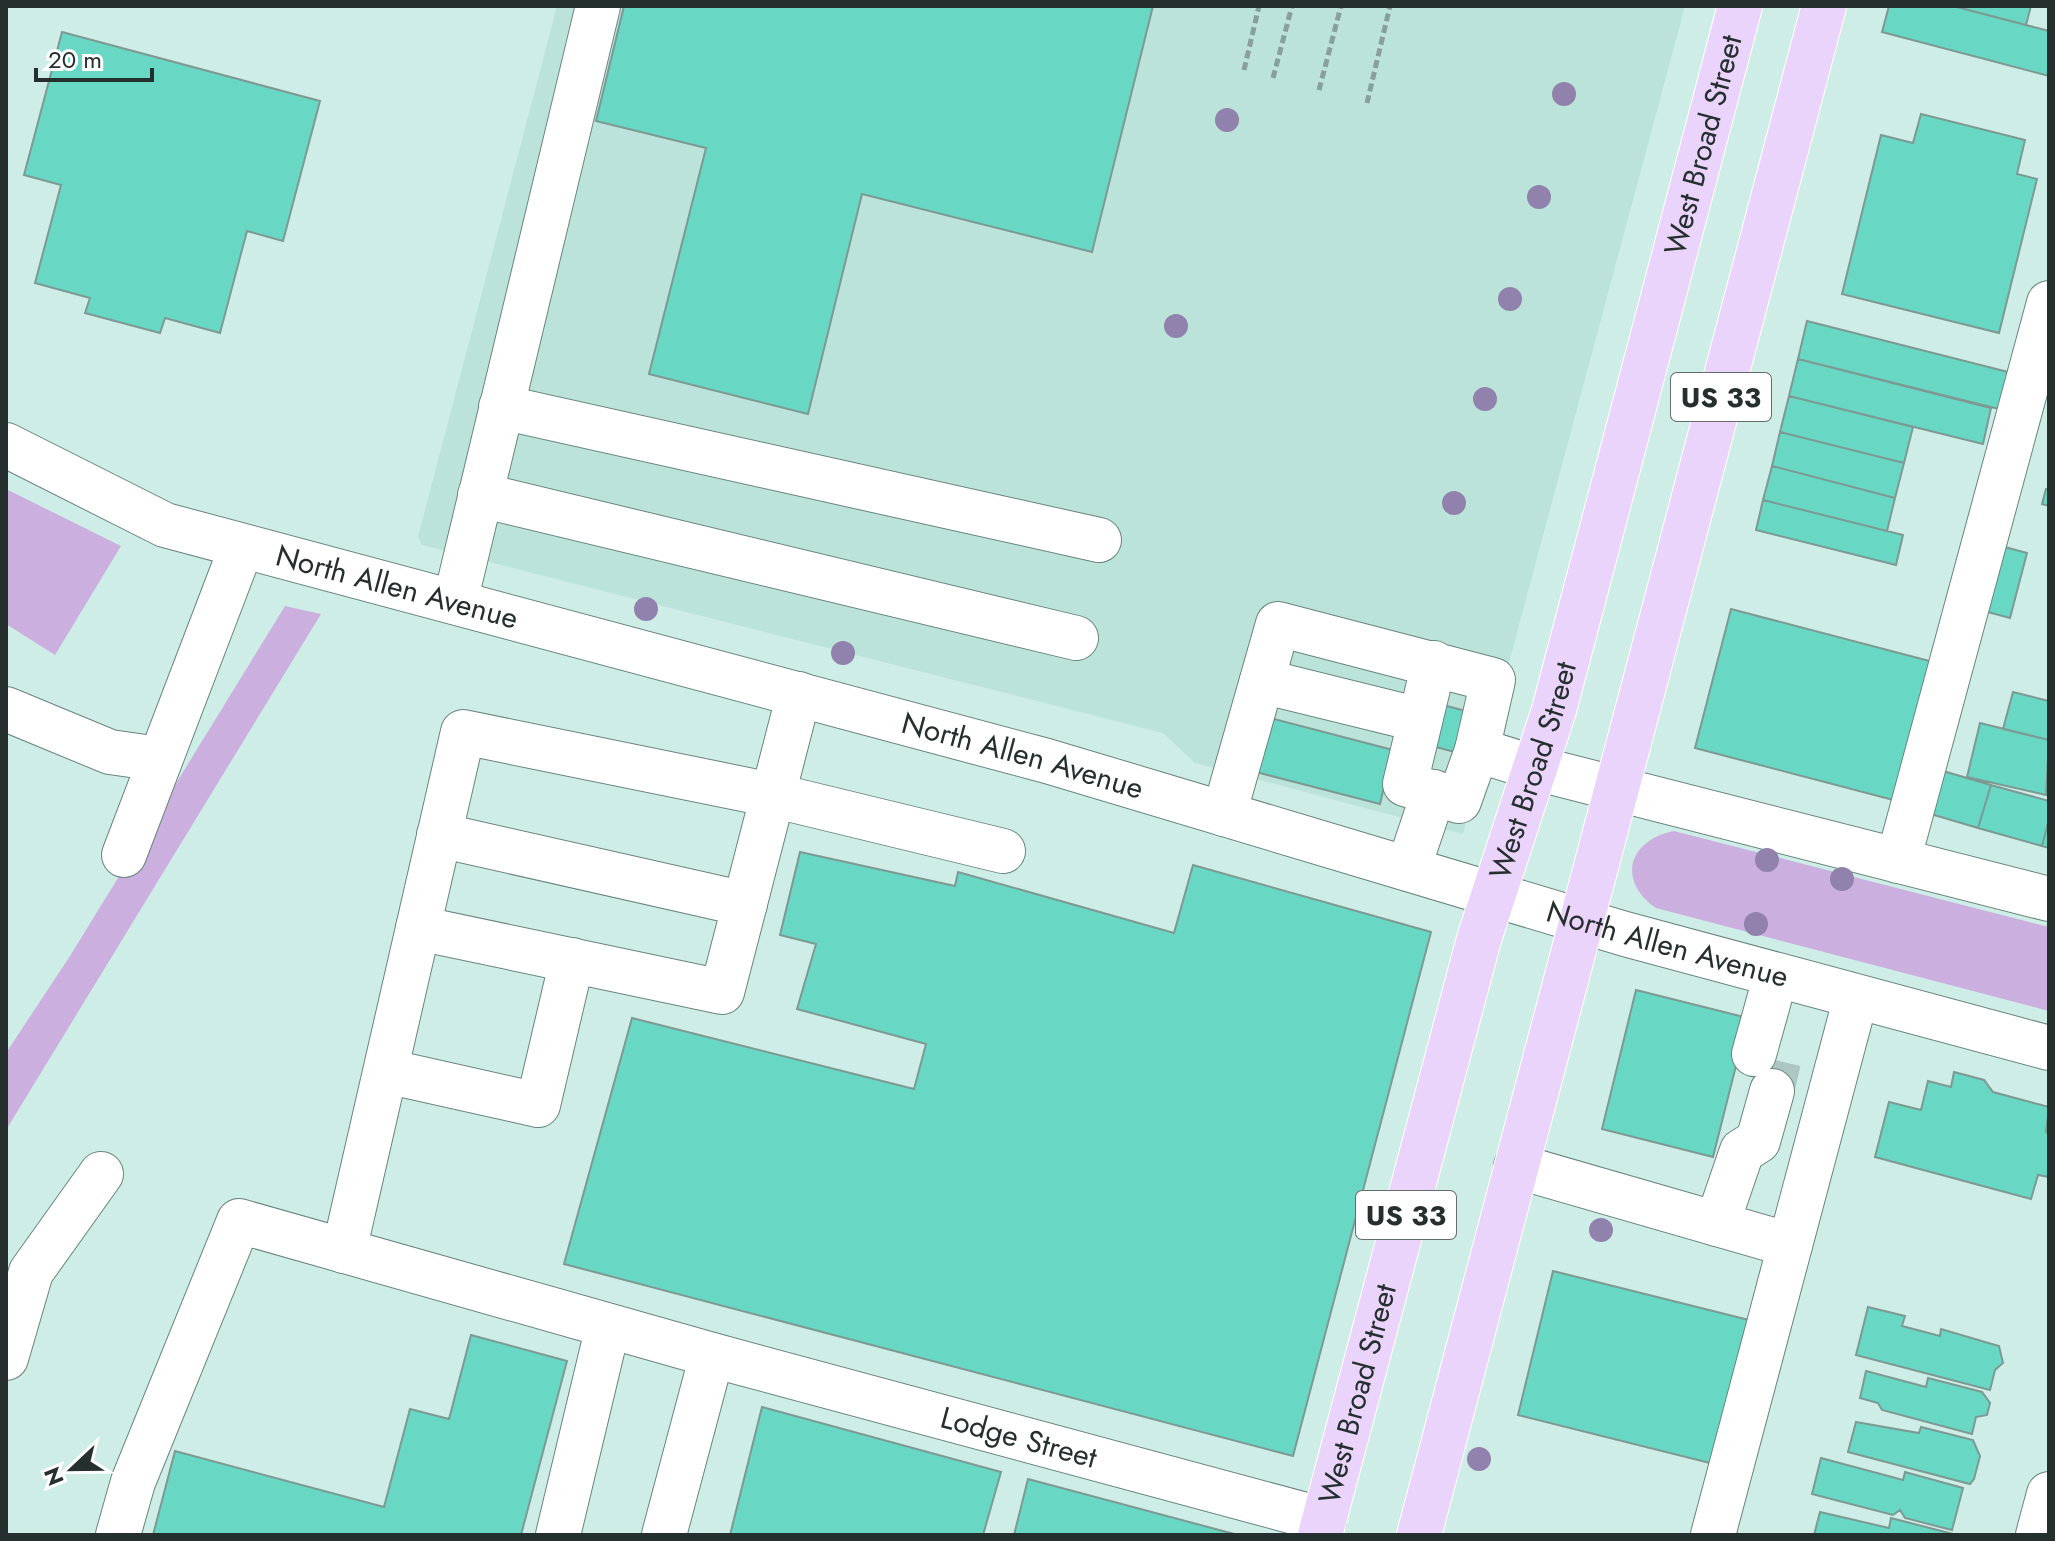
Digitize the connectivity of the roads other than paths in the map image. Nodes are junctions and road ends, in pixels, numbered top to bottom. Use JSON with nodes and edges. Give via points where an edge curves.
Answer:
{"nodes":[{"id":1,"x":598,"y":6,"type":"edge"},
{"id":2,"x":1740,"y":6,"type":"edge"},
{"id":3,"x":1824,"y":6,"type":"edge"},
{"id":4,"x":2049,"y":303,"type":"edge"},
{"id":5,"x":501,"y":407,"type":"junction"},
{"id":6,"x":6,"y":445,"type":"edge"},
{"id":7,"x":480,"y":495,"type":"junction"},
{"id":8,"x":1099,"y":540,"type":"dead end"},
{"id":9,"x":242,"y":546,"type":"junction"},
{"id":10,"x":455,"y":602,"type":"junction"},
{"id":11,"x":1076,"y":638,"type":"dead end"},
{"id":12,"x":1434,"y":663,"type":"junction"},
{"id":13,"x":1262,"y":681,"type":"junction"},
{"id":14,"x":799,"y":694,"type":"junction"},
{"id":15,"x":6,"y":709,"type":"edge"},
{"id":16,"x":1420,"y":720,"type":"junction"},
{"id":17,"x":1477,"y":750,"type":"junction"},
{"id":18,"x":159,"y":759,"type":"junction"},
{"id":19,"x":1535,"y":768,"type":"junction"},
{"id":20,"x":1617,"y":788,"type":"junction"},
{"id":21,"x":1434,"y":792,"type":"junction"},
{"id":22,"x":772,"y":795,"type":"junction"},
{"id":23,"x":1224,"y":814,"type":"junction"},
{"id":24,"x":439,"y":835,"type":"junction"},
{"id":25,"x":1003,"y":851,"type":"dead end"},
{"id":26,"x":124,"y":855,"type":"dead end"},
{"id":27,"x":1898,"y":861,"type":"junction"},
{"id":28,"x":1408,"y":869,"type":"junction"},
{"id":29,"x":1494,"y":895,"type":"junction"},
{"id":30,"x":2049,"y":899,"type":"edge"},
{"id":31,"x":745,"y":904,"type":"junction"},
{"id":32,"x":1581,"y":921,"type":"junction"},
{"id":33,"x":418,"y":928,"type":"junction"},
{"id":34,"x":572,"y":960,"type":"junction"},
{"id":35,"x":1789,"y":979,"type":"junction"},
{"id":36,"x":1856,"y":997,"type":"junction"},
{"id":37,"x":2049,"y":1048,"type":"edge"},
{"id":38,"x":386,"y":1071,"type":"junction"},
{"id":39,"x":1516,"y":1166,"type":"junction"},
{"id":40,"x":101,"y":1174,"type":"dead end"},
{"id":41,"x":1717,"y":1224,"type":"junction"},
{"id":42,"x":1790,"y":1245,"type":"junction"},
{"id":43,"x":344,"y":1251,"type":"junction"},
{"id":44,"x":608,"y":1326,"type":"junction"},
{"id":45,"x":712,"y":1355,"type":"junction"},
{"id":46,"x":6,"y":1358,"type":"edge"},
{"id":47,"x":2049,"y":1494,"type":"edge"},
{"id":48,"x":1322,"y":1528,"type":"edge"},
{"id":49,"x":118,"y":1535,"type":"edge"},
{"id":50,"x":558,"y":1535,"type":"edge"},
{"id":51,"x":664,"y":1535,"type":"edge"},
{"id":52,"x":1419,"y":1535,"type":"edge"},
{"id":53,"x":1713,"y":1535,"type":"edge"},
{"id":54,"x":2038,"y":1535,"type":"edge"}],
"edges":[{"from":1,"to":5,"type":"street"},
{"from":2,"to":19,"type":"main road","name":"West Broad Street","number":"US 33"},
{"from":3,"to":20,"type":"main road","number":"US 33"},
{"from":4,"to":27,"type":"street"},
{"from":5,"to":7,"type":"street"},
{"from":5,"to":8,"type":"street"},
{"from":6,"to":9,"type":"street","name":"North Allen Avenue","via":[[165,525]]},
{"from":7,"to":10,"type":"street"},
{"from":7,"to":11,"type":"street"},
{"from":9,"to":10,"type":"street","name":"North Allen Avenue"},
{"from":9,"to":18,"type":"street"},
{"from":10,"to":14,"type":"street","name":"North Allen Avenue"},
{"from":12,"to":13,"type":"street","via":[[1278,624]]},
{"from":12,"to":16,"type":"street"},
{"from":12,"to":17,"type":"street","via":[[1493,680]]},
{"from":13,"to":16,"type":"street"},
{"from":13,"to":23,"type":"street"},
{"from":14,"to":22,"type":"street"},
{"from":14,"to":23,"type":"street","name":"North Allen Avenue"},
{"from":15,"to":18,"type":"street","via":[[110,752]]},
{"from":16,"to":21,"type":"street","via":[[1405,784]]},
{"from":17,"to":19,"type":"street"},
{"from":17,"to":21,"type":"street","via":[[1459,801]]},
{"from":18,"to":26,"type":"street"},
{"from":19,"to":20,"type":"street"},
{"from":19,"to":29,"type":"main road","name":"West Broad Street","number":"US 33"},
{"from":20,"to":27,"type":"street"},
{"from":20,"to":32,"type":"main road","number":"US 33"},
{"from":21,"to":28,"type":"street"},
{"from":22,"to":24,"type":"street","via":[[463,732]]},
{"from":22,"to":25,"type":"street"},
{"from":22,"to":31,"type":"street"},
{"from":23,"to":28,"type":"street","name":"North Allen Avenue"},
{"from":24,"to":31,"type":"street"},
{"from":24,"to":33,"type":"street"},
{"from":27,"to":30,"type":"street"},
{"from":28,"to":29,"type":"street","name":"North Allen Avenue"},
{"from":29,"to":32,"type":"street","name":"North Allen Avenue"},
{"from":29,"to":48,"type":"main road","name":"West Broad Street","number":"US 33"},
{"from":31,"to":34,"type":"street","via":[[722,992]]},
{"from":32,"to":35,"type":"street","name":"North Allen Avenue"},
{"from":32,"to":39,"type":"main road","number":"US 33"},
{"from":33,"to":34,"type":"street"},
{"from":33,"to":38,"type":"street"},
{"from":34,"to":38,"type":"street","via":[[538,1105]]},
{"from":35,"to":36,"type":"street","name":"North Allen Avenue"},
{"from":35,"to":41,"type":"street","via":[[1763,1072],[1758,1141],[1742,1151]]},
{"from":36,"to":37,"type":"street","name":"North Allen Avenue"},
{"from":36,"to":42,"type":"street"},
{"from":38,"to":43,"type":"street"},
{"from":39,"to":41,"type":"street"},
{"from":39,"to":52,"type":"main road","number":"US 33"},
{"from":40,"to":46,"type":"street","via":[[31,1272]]},
{"from":41,"to":42,"type":"street"},
{"from":42,"to":53,"type":"street"},
{"from":43,"to":44,"type":"street","name":"Lodge Street"},
{"from":43,"to":49,"type":"street","name":"Lodge Street","via":[[239,1221],[133,1482]]},
{"from":44,"to":45,"type":"street","name":"Lodge Street"},
{"from":44,"to":50,"type":"street"},
{"from":45,"to":48,"type":"street","name":"Lodge Street"},
{"from":45,"to":51,"type":"street"},
{"from":47,"to":54,"type":"street"}]}
